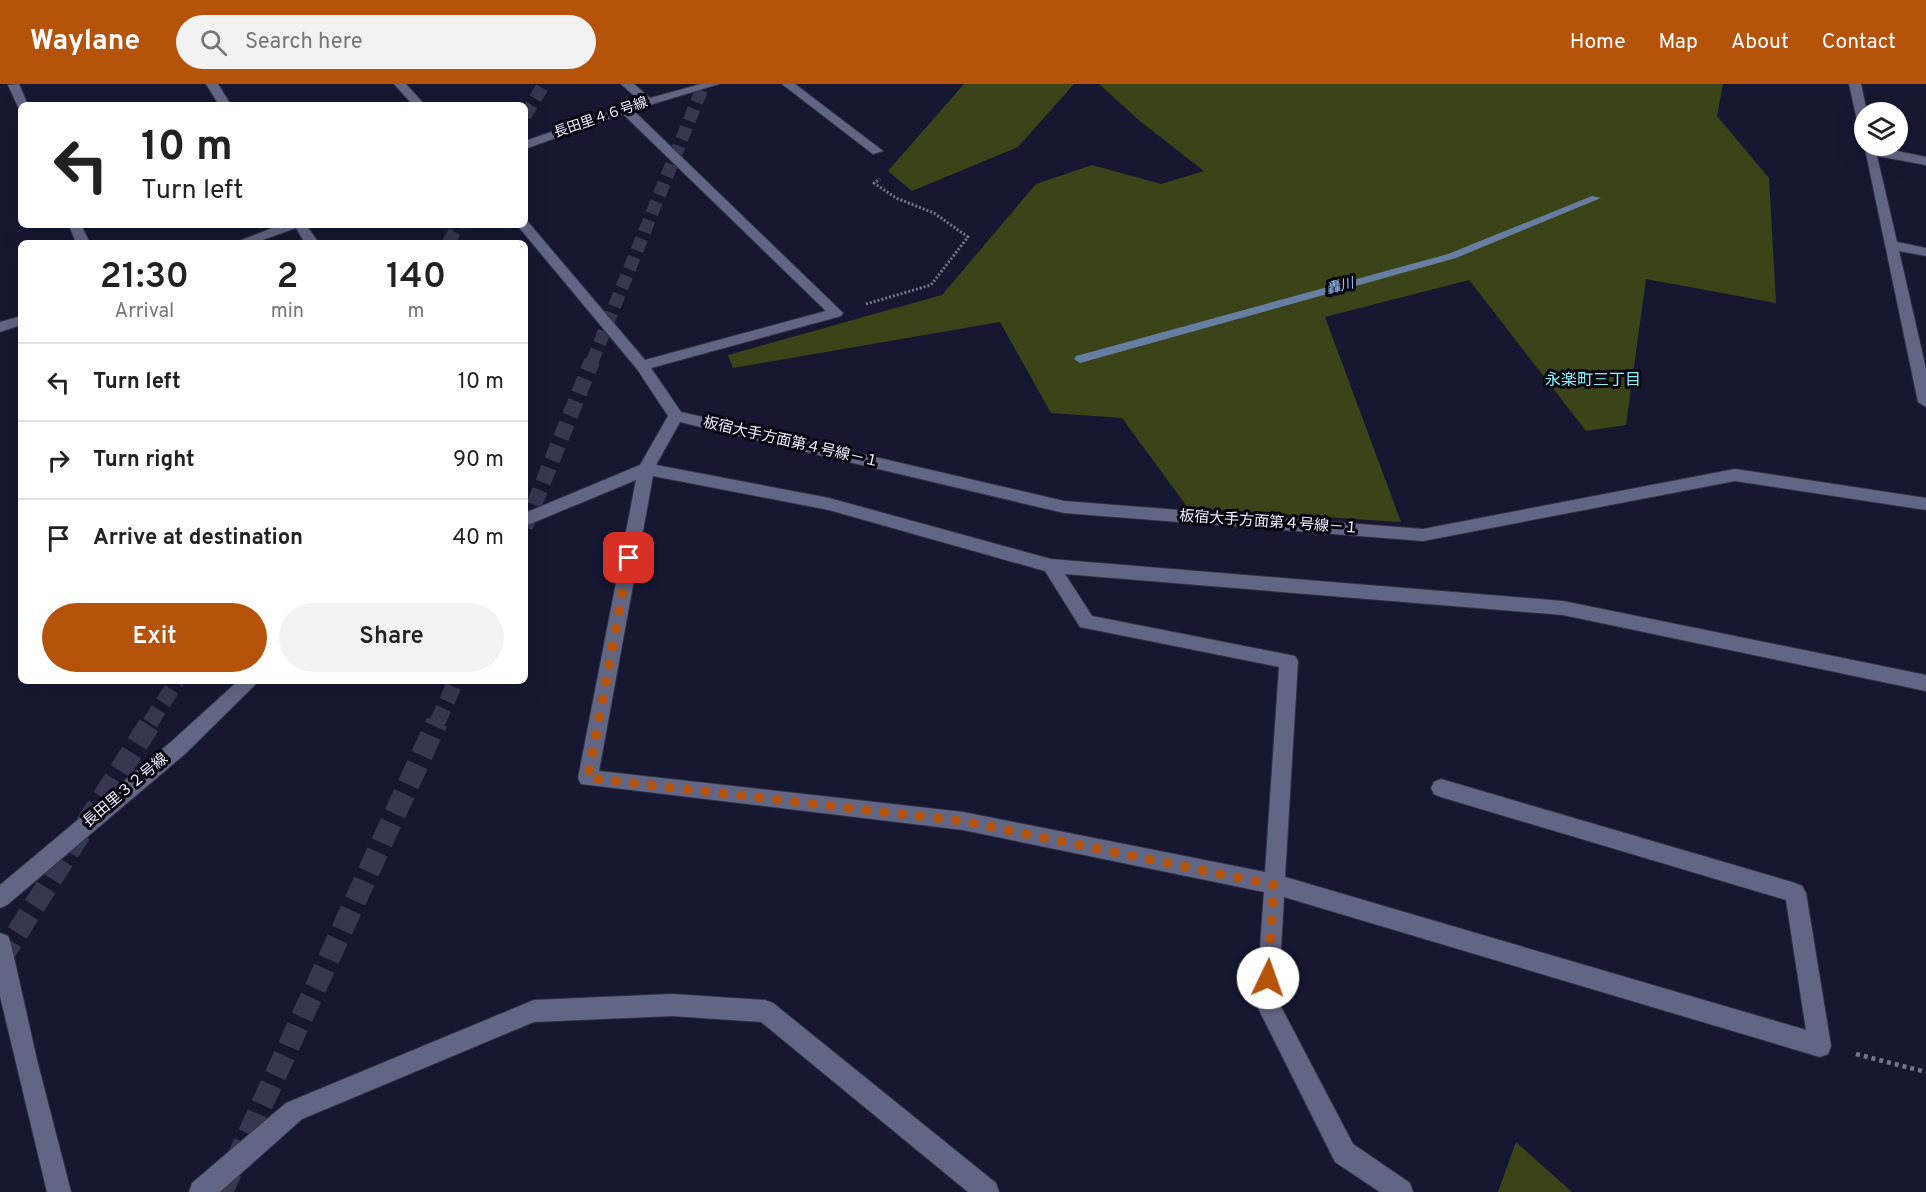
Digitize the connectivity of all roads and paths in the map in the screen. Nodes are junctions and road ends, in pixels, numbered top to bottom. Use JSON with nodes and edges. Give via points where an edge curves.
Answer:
{"nodes":[{"id":1,"x":16,"y":84,"type":"edge"},
{"id":2,"x":212,"y":84,"type":"edge"},
{"id":3,"x":400,"y":84,"type":"edge"},
{"id":4,"x":627,"y":84,"type":"edge"},
{"id":5,"x":712,"y":84,"type":"edge"},
{"id":6,"x":788,"y":84,"type":"edge"},
{"id":7,"x":1855,"y":84,"type":"edge"},
{"id":8,"x":0,"y":90,"type":"edge"},
{"id":9,"x":21,"y":102,"type":"edge"},
{"id":10,"x":223,"y":102,"type":"edge"},
{"id":11,"x":416,"y":102,"type":"edge"},
{"id":12,"x":648,"y":102,"type":"junction"},
{"id":13,"x":1859,"y":102,"type":"edge"},
{"id":14,"x":625,"y":109,"type":"junction"},
{"id":15,"x":528,"y":144,"type":"edge"},
{"id":16,"x":877,"y":151,"type":"dead end"},
{"id":17,"x":1872,"y":156,"type":"edge"},
{"id":18,"x":1904,"y":156,"type":"edge"},
{"id":19,"x":1926,"y":161,"type":"edge"},
{"id":20,"x":896,"y":198,"type":"dead end"},
{"id":21,"x":284,"y":228,"type":"edge"},
{"id":22,"x":526,"y":228,"type":"edge"},
{"id":23,"x":250,"y":240,"type":"edge"},
{"id":24,"x":1891,"y":245,"type":"junction"},
{"id":25,"x":1926,"y":252,"type":"edge"},
{"id":26,"x":836,"y":313,"type":"junction"},
{"id":27,"x":18,"y":321,"type":"edge"},
{"id":28,"x":0,"y":327,"type":"edge"},
{"id":29,"x":1921,"y":360,"type":"edge"},
{"id":30,"x":642,"y":366,"type":"junction"},
{"id":31,"x":1926,"y":402,"type":"edge"},
{"id":32,"x":676,"y":416,"type":"junction"},
{"id":33,"x":646,"y":470,"type":"junction"},
{"id":34,"x":1926,"y":504,"type":"edge"},
{"id":35,"x":528,"y":519,"type":"edge"},
{"id":36,"x":1051,"y":566,"type":"junction"},
{"id":37,"x":1926,"y":683,"type":"edge"},
{"id":38,"x":247,"y":684,"type":"edge"},
{"id":39,"x":1441,"y":788,"type":"dead end"},
{"id":40,"x":1274,"y":885,"type":"junction"},
{"id":41,"x":0,"y":898,"type":"edge"},
{"id":42,"x":0,"y":944,"type":"edge"},
{"id":43,"x":1820,"y":1046,"type":"junction"},
{"id":44,"x":1926,"y":1072,"type":"edge"},
{"id":45,"x":59,"y":1192,"type":"edge"},
{"id":46,"x":201,"y":1192,"type":"edge"},
{"id":47,"x":987,"y":1192,"type":"edge"},
{"id":48,"x":1401,"y":1192,"type":"edge"}],
"edges":[{"from":1,"to":8,"type":"street"},
{"from":1,"to":9,"type":"street"},
{"from":2,"to":10,"type":"street"},
{"from":3,"to":11,"type":"street"},
{"from":4,"to":12,"type":"street"},
{"from":5,"to":12,"type":"street","name":"長田里４６号線"},
{"from":6,"to":16,"type":"street"},
{"from":7,"to":13,"type":"street"},
{"from":12,"to":14,"type":"street","name":"長田里４６号線"},
{"from":14,"to":15,"type":"street","name":"長田里４６号線"},
{"from":14,"to":26,"type":"street"},
{"from":17,"to":24,"type":"street"},
{"from":18,"to":19,"type":"street"},
{"from":20,"to":26,"type":"path","via":[[934,213],[968,237],[931,285]]},
{"from":21,"to":23,"type":"street"},
{"from":22,"to":30,"type":"street"},
{"from":24,"to":25,"type":"street"},
{"from":24,"to":29,"type":"street"},
{"from":26,"to":30,"type":"street"},
{"from":27,"to":28,"type":"street"},
{"from":29,"to":31,"type":"street"},
{"from":30,"to":32,"type":"street"},
{"from":32,"to":33,"type":"street"},
{"from":32,"to":34,"type":"street","name":"板宿大手方面第４号線－１","via":[[1064,507],[1423,535],[1736,475]]},
{"from":33,"to":35,"type":"street"},
{"from":33,"to":36,"type":"street","via":[[829,504]]},
{"from":33,"to":40,"type":"street","via":[[588,778],[963,821]]},
{"from":36,"to":37,"type":"street","via":[[1563,608]]},
{"from":36,"to":40,"type":"street","via":[[1086,622],[1289,661]]},
{"from":38,"to":41,"type":"street","name":"長田里３２号線","via":[[179,747]]},
{"from":39,"to":43,"type":"street","via":[[1795,893]]},
{"from":40,"to":43,"type":"street"},
{"from":40,"to":48,"type":"street","via":[[1267,1002],[1344,1153]]},
{"from":42,"to":45,"type":"street"},
{"from":43,"to":44,"type":"path"},
{"from":46,"to":47,"type":"street","via":[[294,1111],[534,1011],[672,1005],[765,1011]]}]}
